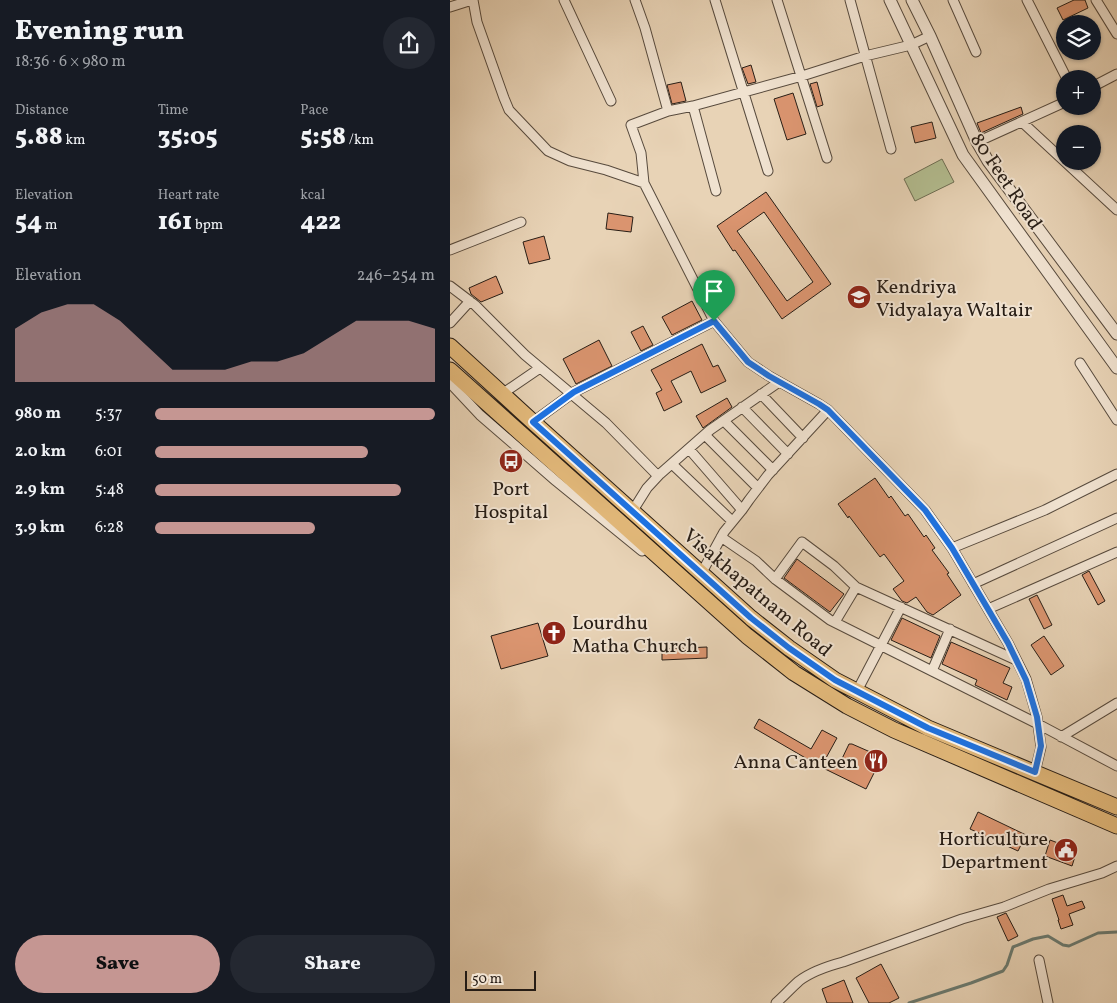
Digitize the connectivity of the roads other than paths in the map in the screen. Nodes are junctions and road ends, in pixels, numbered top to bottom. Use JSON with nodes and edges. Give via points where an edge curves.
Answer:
{"nodes":[{"id":1,"x":472,"y":0,"type":"edge"},
{"id":2,"x":564,"y":0,"type":"edge"},
{"id":3,"x":635,"y":0,"type":"edge"},
{"id":4,"x":715,"y":0,"type":"edge"},
{"id":5,"x":778,"y":0,"type":"edge"},
{"id":6,"x":850,"y":0,"type":"edge"},
{"id":7,"x":890,"y":0,"type":"edge"},
{"id":8,"x":912,"y":0,"type":"edge"},
{"id":9,"x":952,"y":0,"type":"edge"},
{"id":10,"x":1027,"y":0,"type":"edge"},
{"id":11,"x":1096,"y":0,"type":"edge"},
{"id":12,"x":450,"y":8,"type":"edge"},
{"id":13,"x":1117,"y":34,"type":"edge"},
{"id":14,"x":930,"y":36,"type":"junction"},
{"id":15,"x":911,"y":45,"type":"junction"},
{"id":16,"x":976,"y":52,"type":"dead end"},
{"id":17,"x":865,"y":56,"type":"junction"},
{"id":18,"x":1062,"y":70,"type":"edge"},
{"id":19,"x":1117,"y":74,"type":"edge"},
{"id":20,"x":802,"y":76,"type":"junction"},
{"id":21,"x":1101,"y":83,"type":"edge"},
{"id":22,"x":743,"y":92,"type":"junction"},
{"id":23,"x":611,"y":101,"type":"dead end"},
{"id":24,"x":693,"y":106,"type":"junction"},
{"id":25,"x":1056,"y":106,"type":"edge"},
{"id":26,"x":668,"y":111,"type":"junction"},
{"id":27,"x":1022,"y":122,"type":"junction"},
{"id":28,"x":976,"y":142,"type":"junction"},
{"id":29,"x":891,"y":149,"type":"dead end"},
{"id":30,"x":827,"y":158,"type":"dead end"},
{"id":31,"x":768,"y":170,"type":"dead end"},
{"id":32,"x":1000,"y":176,"type":"junction"},
{"id":33,"x":644,"y":183,"type":"junction"},
{"id":34,"x":986,"y":187,"type":"junction"},
{"id":35,"x":716,"y":191,"type":"dead end"},
{"id":36,"x":1117,"y":210,"type":"edge"},
{"id":37,"x":521,"y":222,"type":"dead end"},
{"id":38,"x":450,"y":250,"type":"edge"},
{"id":39,"x":450,"y":286,"type":"edge"},
{"id":40,"x":470,"y":301,"type":"junction"},
{"id":41,"x":714,"y":321,"type":"junction"},
{"id":42,"x":450,"y":323,"type":"edge"},
{"id":43,"x":1117,"y":334,"type":"edge"},
{"id":44,"x":450,"y":346,"type":"edge"},
{"id":45,"x":1080,"y":363,"type":"dead end"},
{"id":46,"x":1116,"y":363,"type":"edge"},
{"id":47,"x":540,"y":368,"type":"junction"},
{"id":48,"x":450,"y":370,"type":"edge"},
{"id":49,"x":778,"y":382,"type":"junction"},
{"id":50,"x":450,"y":383,"type":"edge"},
{"id":51,"x":502,"y":394,"type":"junction"},
{"id":52,"x":570,"y":394,"type":"junction"},
{"id":53,"x":761,"y":394,"type":"junction"},
{"id":54,"x":742,"y":407,"type":"junction"},
{"id":55,"x":828,"y":410,"type":"junction"},
{"id":56,"x":1117,"y":420,"type":"edge"},
{"id":57,"x":724,"y":421,"type":"junction"},
{"id":58,"x":533,"y":422,"type":"junction"},
{"id":59,"x":706,"y":435,"type":"junction"},
{"id":60,"x":803,"y":438,"type":"junction"},
{"id":61,"x":689,"y":449,"type":"junction"},
{"id":62,"x":788,"y":454,"type":"junction"},
{"id":63,"x":672,"y":464,"type":"junction"},
{"id":64,"x":773,"y":470,"type":"junction"},
{"id":65,"x":1117,"y":474,"type":"edge"},
{"id":66,"x":658,"y":476,"type":"junction"},
{"id":67,"x":758,"y":488,"type":"junction"},
{"id":68,"x":742,"y":510,"type":"junction"},
{"id":69,"x":632,"y":512,"type":"junction"},
{"id":70,"x":1117,"y":518,"type":"edge"},
{"id":71,"x":732,"y":521,"type":"junction"},
{"id":72,"x":721,"y":537,"type":"junction"},
{"id":73,"x":952,"y":548,"type":"junction"},
{"id":74,"x":1117,"y":552,"type":"edge"},
{"id":75,"x":702,"y":574,"type":"junction"},
{"id":76,"x":775,"y":579,"type":"junction"},
{"id":77,"x":973,"y":584,"type":"junction"},
{"id":78,"x":856,"y":587,"type":"junction"},
{"id":79,"x":708,"y":602,"type":"junction"},
{"id":80,"x":901,"y":607,"type":"junction"},
{"id":81,"x":988,"y":609,"type":"junction"},
{"id":82,"x":835,"y":622,"type":"junction"},
{"id":83,"x":950,"y":629,"type":"junction"},
{"id":84,"x":880,"y":645,"type":"junction"},
{"id":85,"x":1016,"y":660,"type":"junction"},
{"id":86,"x":932,"y":671,"type":"junction"},
{"id":87,"x":857,"y":692,"type":"junction"},
{"id":88,"x":1117,"y":703,"type":"edge"},
{"id":89,"x":1038,"y":724,"type":"junction"},
{"id":90,"x":1061,"y":737,"type":"junction"},
{"id":91,"x":1117,"y":766,"type":"edge"},
{"id":92,"x":1035,"y":772,"type":"junction"},
{"id":93,"x":1117,"y":807,"type":"edge"},
{"id":94,"x":1117,"y":826,"type":"edge"},
{"id":95,"x":1117,"y":866,"type":"edge"},
{"id":96,"x":1039,"y":960,"type":"dead end"},
{"id":97,"x":776,"y":1003,"type":"edge"},
{"id":98,"x":1048,"y":1003,"type":"edge"}],
"edges":[{"from":1,"to":12,"type":"street"},
{"from":1,"to":33,"type":"street","via":[[504,98],[509,110],[522,124],[548,151],[560,157]]},
{"from":2,"to":23,"type":"street"},
{"from":3,"to":26,"type":"street"},
{"from":4,"to":22,"type":"street"},
{"from":5,"to":20,"type":"street"},
{"from":6,"to":17,"type":"street"},
{"from":7,"to":15,"type":"street","name":"80 Feet Road"},
{"from":8,"to":14,"type":"street","name":"80 Feet Road"},
{"from":9,"to":16,"type":"street"},
{"from":10,"to":18,"type":"street"},
{"from":11,"to":13,"type":"street"},
{"from":14,"to":15,"type":"street"},
{"from":14,"to":28,"type":"street","name":"80 Feet Road"},
{"from":15,"to":17,"type":"street"},
{"from":15,"to":34,"type":"street","name":"80 Feet Road","via":[[963,155]]},
{"from":17,"to":20,"type":"street"},
{"from":17,"to":29,"type":"street"},
{"from":19,"to":21,"type":"street"},
{"from":20,"to":22,"type":"street"},
{"from":20,"to":30,"type":"street"},
{"from":22,"to":24,"type":"street"},
{"from":22,"to":31,"type":"street"},
{"from":24,"to":26,"type":"street"},
{"from":24,"to":35,"type":"street"},
{"from":25,"to":27,"type":"street"},
{"from":26,"to":33,"type":"street","via":[[631,124],[640,153]]},
{"from":27,"to":28,"type":"street"},
{"from":27,"to":36,"type":"street"},
{"from":28,"to":32,"type":"street","name":"80 Feet Road"},
{"from":32,"to":34,"type":"street"},
{"from":32,"to":43,"type":"street","name":"80 Feet Road"},
{"from":33,"to":41,"type":"street"},
{"from":34,"to":46,"type":"street","name":"80 Feet Road"},
{"from":37,"to":38,"type":"street"},
{"from":39,"to":40,"type":"street"},
{"from":40,"to":42,"type":"street"},
{"from":40,"to":47,"type":"street"},
{"from":41,"to":49,"type":"street","via":[[748,362]]},
{"from":41,"to":52,"type":"street"},
{"from":44,"to":51,"type":"main road","name":"Visakhapatnam Road"},
{"from":45,"to":56,"type":"street"},
{"from":47,"to":51,"type":"street"},
{"from":47,"to":52,"type":"street"},
{"from":48,"to":79,"type":"main road"},
{"from":49,"to":53,"type":"street"},
{"from":49,"to":55,"type":"street"},
{"from":50,"to":79,"type":"street","via":[[480,415],[556,481]]},
{"from":51,"to":58,"type":"main road","name":"Visakhapatnam Road"},
{"from":52,"to":58,"type":"street"},
{"from":52,"to":66,"type":"street","via":[[606,424]]},
{"from":53,"to":54,"type":"street"},
{"from":53,"to":60,"type":"street"},
{"from":54,"to":57,"type":"street"},
{"from":54,"to":62,"type":"street"},
{"from":55,"to":60,"type":"street"},
{"from":55,"to":73,"type":"street","via":[[925,510]]},
{"from":57,"to":59,"type":"street"},
{"from":57,"to":64,"type":"street"},
{"from":58,"to":69,"type":"main road","name":"Visakhapatnam Road"},
{"from":59,"to":61,"type":"street"},
{"from":59,"to":67,"type":"street"},
{"from":60,"to":62,"type":"street"},
{"from":61,"to":63,"type":"street"},
{"from":61,"to":68,"type":"street"},
{"from":62,"to":64,"type":"street"},
{"from":63,"to":66,"type":"street"},
{"from":63,"to":71,"type":"street"},
{"from":64,"to":67,"type":"street"},
{"from":65,"to":73,"type":"street","via":[[1045,510]]},
{"from":66,"to":69,"type":"street"},
{"from":67,"to":68,"type":"street"},
{"from":68,"to":71,"type":"street"},
{"from":69,"to":75,"type":"main road","name":"Visakhapatnam Road"},
{"from":70,"to":77,"type":"street"},
{"from":71,"to":72,"type":"street"},
{"from":72,"to":75,"type":"street"},
{"from":72,"to":76,"type":"street","via":[[756,561]]},
{"from":73,"to":77,"type":"street"},
{"from":74,"to":81,"type":"street"},
{"from":75,"to":87,"type":"main road","name":"Visakhapatnam Road","via":[[789,648]]},
{"from":76,"to":78,"type":"street","via":[[802,542]]},
{"from":76,"to":82,"type":"street"},
{"from":77,"to":81,"type":"street"},
{"from":78,"to":80,"type":"street"},
{"from":78,"to":82,"type":"street"},
{"from":79,"to":94,"type":"main road","via":[[794,673],[847,706],[894,730]]},
{"from":80,"to":83,"type":"street"},
{"from":80,"to":84,"type":"street"},
{"from":81,"to":85,"type":"street"},
{"from":82,"to":84,"type":"street"},
{"from":83,"to":85,"type":"street"},
{"from":83,"to":86,"type":"street"},
{"from":84,"to":86,"type":"street"},
{"from":84,"to":87,"type":"street"},
{"from":85,"to":89,"type":"street","via":[[1026,680]]},
{"from":86,"to":89,"type":"street"},
{"from":87,"to":92,"type":"main road","name":"Visakhapatnam Road","via":[[928,728]]},
{"from":88,"to":90,"type":"street"},
{"from":89,"to":90,"type":"street"},
{"from":89,"to":92,"type":"street","via":[[1041,746]]},
{"from":90,"to":91,"type":"street"},
{"from":92,"to":93,"type":"main road","name":"Visakhapatnam Road"},
{"from":95,"to":97,"type":"street","via":[[814,972],[800,980]]},
{"from":96,"to":98,"type":"street"}]}
